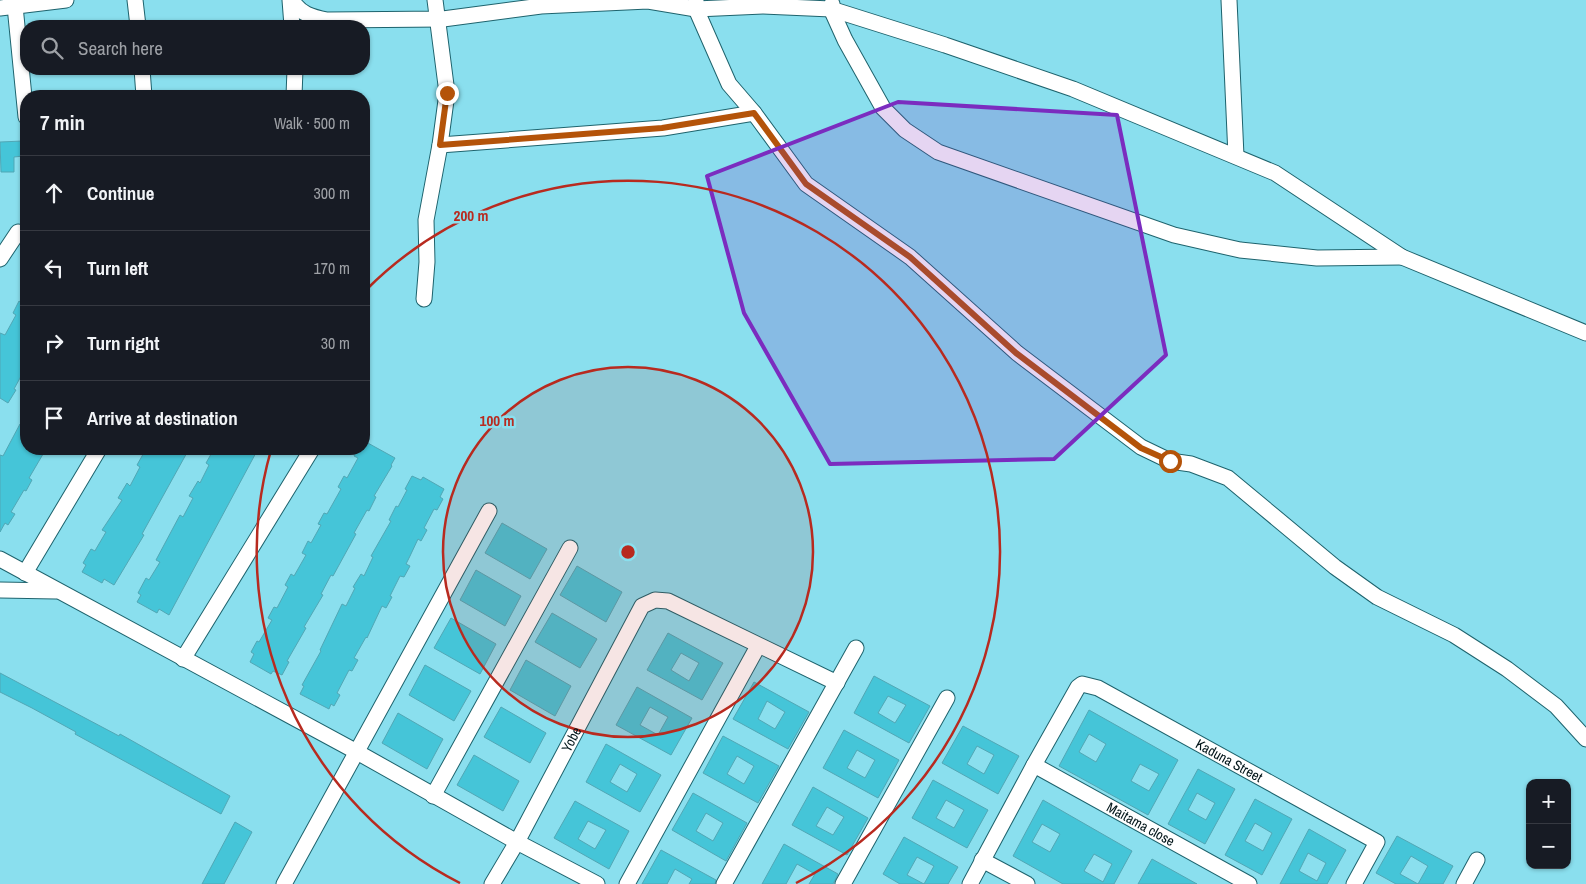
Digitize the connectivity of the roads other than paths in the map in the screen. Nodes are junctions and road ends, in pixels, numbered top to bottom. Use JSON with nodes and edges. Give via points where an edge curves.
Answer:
{"nodes":[{"id":1,"x":60,"y":0,"type":"edge"},
{"id":2,"x":135,"y":0,"type":"edge"},
{"id":3,"x":291,"y":0,"type":"edge"},
{"id":4,"x":436,"y":0,"type":"edge"},
{"id":5,"x":1229,"y":0,"type":"edge"},
{"id":6,"x":823,"y":4,"type":"edge"},
{"id":7,"x":505,"y":5,"type":"edge"},
{"id":8,"x":696,"y":5,"type":"edge"},
{"id":9,"x":7,"y":7,"type":"edge"},
{"id":10,"x":437,"y":19,"type":"junction"},
{"id":11,"x":137,"y":20,"type":"edge"},
{"id":12,"x":292,"y":20,"type":"edge"},
{"id":13,"x":142,"y":75,"type":"edge"},
{"id":14,"x":295,"y":75,"type":"edge"},
{"id":15,"x":21,"y":90,"type":"edge"},
{"id":16,"x":144,"y":90,"type":"edge"},
{"id":17,"x":294,"y":90,"type":"edge"},
{"id":18,"x":754,"y":113,"type":"junction"},
{"id":19,"x":440,"y":145,"type":"junction"},
{"id":20,"x":1236,"y":156,"type":"junction"},
{"id":21,"x":18,"y":232,"type":"dead end"},
{"id":22,"x":1402,"y":257,"type":"junction"},
{"id":23,"x":0,"y":259,"type":"edge"},
{"id":24,"x":424,"y":299,"type":"dead end"},
{"id":25,"x":1586,"y":333,"type":"edge"},
{"id":26,"x":95,"y":455,"type":"edge"},
{"id":27,"x":308,"y":455,"type":"edge"},
{"id":28,"x":489,"y":511,"type":"dead end"},
{"id":29,"x":570,"y":548,"type":"dead end"},
{"id":30,"x":0,"y":559,"type":"edge"},
{"id":31,"x":25,"y":573,"type":"junction"},
{"id":32,"x":0,"y":590,"type":"edge"},
{"id":33,"x":60,"y":591,"type":"junction"},
{"id":34,"x":758,"y":646,"type":"junction"},
{"id":35,"x":856,"y":648,"type":"dead end"},
{"id":36,"x":183,"y":659,"type":"junction"},
{"id":37,"x":837,"y":683,"type":"junction"},
{"id":38,"x":947,"y":698,"type":"dead end"},
{"id":39,"x":1586,"y":739,"type":"edge"},
{"id":40,"x":357,"y":752,"type":"junction"},
{"id":41,"x":1034,"y":765,"type":"junction"},
{"id":42,"x":433,"y":796,"type":"junction"},
{"id":43,"x":517,"y":842,"type":"junction"},
{"id":44,"x":982,"y":860,"type":"junction"},
{"id":45,"x":1477,"y":860,"type":"dead end"},
{"id":46,"x":284,"y":884,"type":"edge"},
{"id":47,"x":492,"y":884,"type":"edge"},
{"id":48,"x":597,"y":884,"type":"edge"},
{"id":49,"x":627,"y":884,"type":"edge"},
{"id":50,"x":724,"y":884,"type":"edge"},
{"id":51,"x":843,"y":884,"type":"edge"},
{"id":52,"x":970,"y":884,"type":"edge"},
{"id":53,"x":1027,"y":884,"type":"edge"},
{"id":54,"x":1250,"y":884,"type":"edge"},
{"id":55,"x":1354,"y":884,"type":"edge"},
{"id":56,"x":1464,"y":884,"type":"edge"}],
"edges":[{"from":1,"to":9,"type":"street"},
{"from":2,"to":11,"type":"street"},
{"from":3,"to":10,"type":"street","via":[[310,16],[327,20]]},
{"from":3,"to":12,"type":"street"},
{"from":4,"to":10,"type":"street"},
{"from":5,"to":20,"type":"street"},
{"from":6,"to":8,"type":"street"},
{"from":6,"to":20,"type":"street","via":[[1073,89]]},
{"from":6,"to":22,"type":"street","via":[[883,108],[905,130],[938,152],[1174,235],[1230,248],[1317,258]]},
{"from":7,"to":8,"type":"street","via":[[648,1]]},
{"from":7,"to":10,"type":"street"},
{"from":8,"to":18,"type":"street","via":[[730,84]]},
{"from":9,"to":15,"type":"street"},
{"from":10,"to":19,"type":"street","via":[[447,93]]},
{"from":13,"to":16,"type":"street"},
{"from":14,"to":17,"type":"street"},
{"from":18,"to":19,"type":"street","via":[[662,128]]},
{"from":18,"to":39,"type":"street","via":[[806,184],[910,257],[1016,353],[1141,448],[1170,461],[1191,464],[1228,478],[1335,567],[1378,597],[1454,635],[1507,669],[1556,706]]},
{"from":19,"to":24,"type":"street","via":[[426,220]]},
{"from":20,"to":22,"type":"street","via":[[1275,173]]},
{"from":21,"to":23,"type":"street"},
{"from":22,"to":25,"type":"street"},
{"from":26,"to":31,"type":"street"},
{"from":27,"to":36,"type":"street"},
{"from":28,"to":40,"type":"street"},
{"from":29,"to":42,"type":"street"},
{"from":30,"to":31,"type":"street"},
{"from":31,"to":33,"type":"street"},
{"from":32,"to":33,"type":"street"},
{"from":33,"to":36,"type":"street"},
{"from":34,"to":37,"type":"street"},
{"from":34,"to":43,"type":"street","name":"Yobe","via":[[668,601],[655,600],[642,606]]},
{"from":34,"to":49,"type":"street"},
{"from":35,"to":37,"type":"street"},
{"from":36,"to":40,"type":"street"},
{"from":37,"to":50,"type":"street"},
{"from":38,"to":51,"type":"street"},
{"from":40,"to":42,"type":"street"},
{"from":40,"to":46,"type":"street"},
{"from":41,"to":44,"type":"street"},
{"from":41,"to":54,"type":"street","name":"Maitama close"},
{"from":41,"to":55,"type":"street","name":"Kaduna Street","via":[[1078,687],[1082,684],[1098,688],[1377,842]]},
{"from":42,"to":43,"type":"street"},
{"from":43,"to":47,"type":"street","name":"Yobe"},
{"from":43,"to":48,"type":"street"},
{"from":44,"to":52,"type":"street"},
{"from":44,"to":53,"type":"street"},
{"from":45,"to":56,"type":"street"}]}
